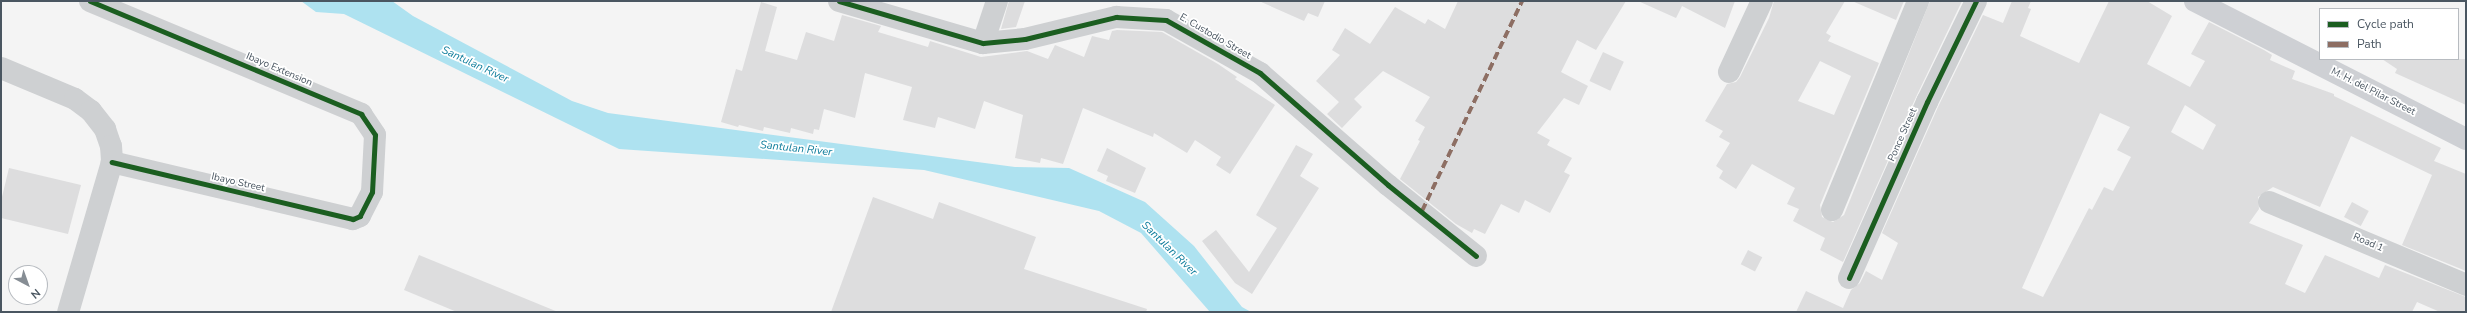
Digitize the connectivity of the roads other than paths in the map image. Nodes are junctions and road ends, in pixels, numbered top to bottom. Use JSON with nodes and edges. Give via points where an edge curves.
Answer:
{"nodes":[{"id":1,"x":90,"y":1,"type":"edge"},
{"id":2,"x":997,"y":1,"type":"edge"},
{"id":3,"x":1762,"y":1,"type":"edge"},
{"id":4,"x":1918,"y":1,"type":"edge"},
{"id":5,"x":1976,"y":1,"type":"edge"},
{"id":6,"x":2195,"y":1,"type":"edge"},
{"id":7,"x":845,"y":2,"type":"edge"},
{"id":8,"x":983,"y":43,"type":"junction"},
{"id":9,"x":1,"y":68,"type":"edge"},
{"id":10,"x":1729,"y":72,"type":"dead end"},
{"id":11,"x":2466,"y":139,"type":"edge"},
{"id":12,"x":112,"y":162,"type":"junction"},
{"id":13,"x":2269,"y":202,"type":"dead end"},
{"id":14,"x":1832,"y":210,"type":"dead end"},
{"id":15,"x":360,"y":216,"type":"joint"},
{"id":16,"x":1476,"y":256,"type":"dead end"},
{"id":17,"x":1850,"y":278,"type":"dead end"},
{"id":18,"x":2466,"y":285,"type":"edge"},
{"id":19,"x":68,"y":312,"type":"edge"}],
"edges":[{"from":1,"to":15,"type":"street","name":"Ibayo Extension","via":[[361,114],[375,135],[372,192]]},
{"from":2,"to":8,"type":"street"},
{"from":3,"to":10,"type":"street"},
{"from":4,"to":14,"type":"street"},
{"from":5,"to":17,"type":"street","name":"Ponce Street","via":[[1927,102]]},
{"from":6,"to":11,"type":"main road","name":"M. H. del Pilar Street"},
{"from":7,"to":8,"type":"street","name":"E. Custodio Street"},
{"from":8,"to":16,"type":"street","name":"E. Custodio Street","via":[[1025,39],[1116,17],[1166,20],[1260,74],[1388,185]]},
{"from":9,"to":12,"type":"street","via":[[75,99],[91,111],[105,129]]},
{"from":12,"to":15,"type":"street","name":"Ibayo Street","via":[[353,219]]},
{"from":12,"to":19,"type":"street"},
{"from":13,"to":18,"type":"street","name":"Road 1"}]}
